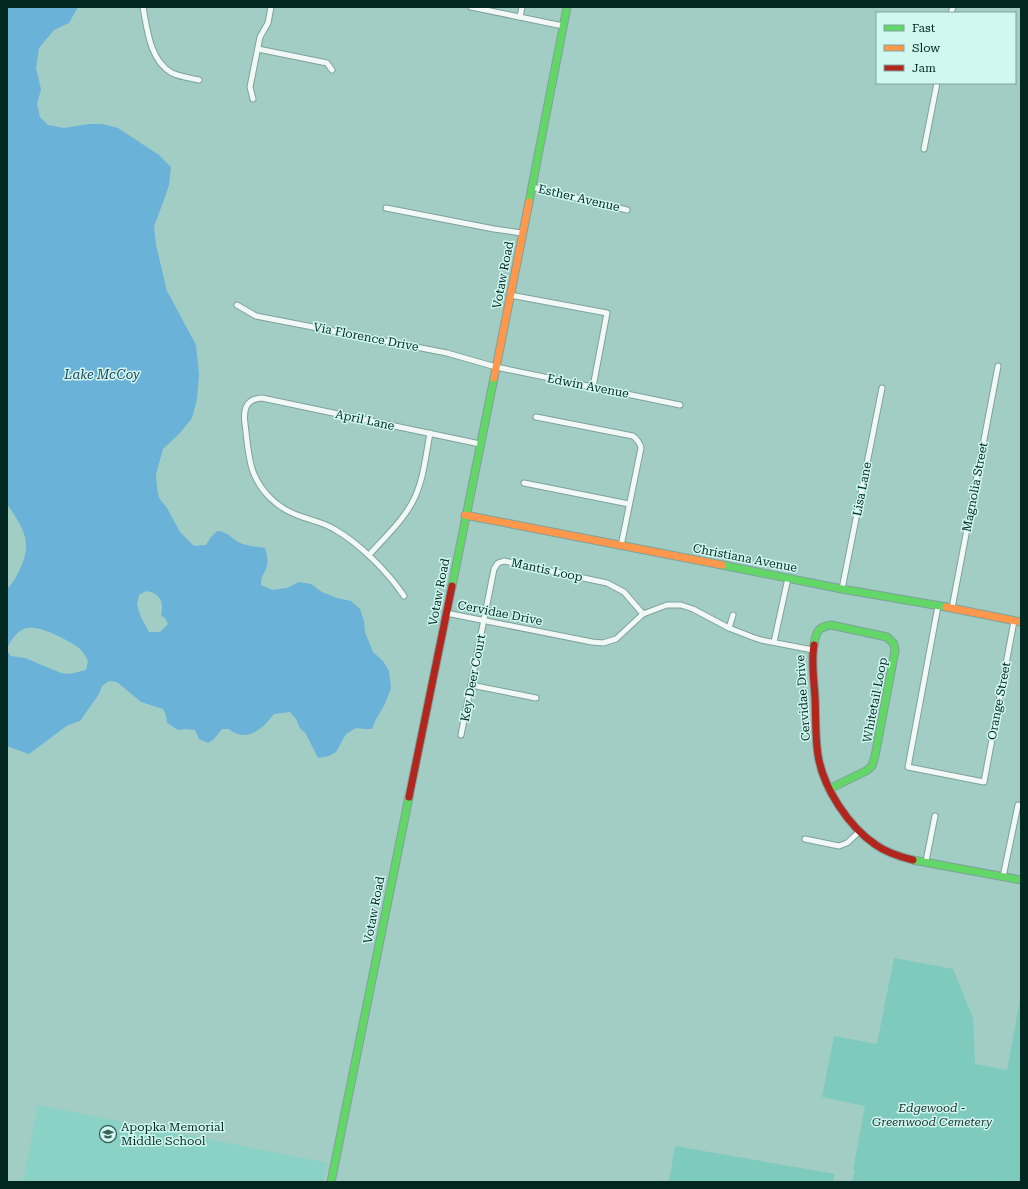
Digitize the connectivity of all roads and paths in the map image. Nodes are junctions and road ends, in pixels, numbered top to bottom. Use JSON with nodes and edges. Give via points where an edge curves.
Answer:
{"nodes":[{"id":1,"x":143,"y":7,"type":"edge"},
{"id":2,"x":271,"y":7,"type":"edge"},
{"id":3,"x":471,"y":7,"type":"edge"},
{"id":4,"x":522,"y":7,"type":"edge"},
{"id":5,"x":567,"y":7,"type":"edge"},
{"id":6,"x":520,"y":17,"type":"junction"},
{"id":7,"x":563,"y":26,"type":"junction"},
{"id":8,"x":258,"y":49,"type":"junction"},
{"id":9,"x":332,"y":70,"type":"dead end"},
{"id":10,"x":200,"y":80,"type":"dead end"},
{"id":11,"x":937,"y":84,"type":"edge"},
{"id":12,"x":254,"y":99,"type":"dead end"},
{"id":13,"x":924,"y":150,"type":"dead end"},
{"id":14,"x":532,"y":187,"type":"junction"},
{"id":15,"x":386,"y":208,"type":"dead end"},
{"id":16,"x":627,"y":210,"type":"dead end"},
{"id":17,"x":522,"y":233,"type":"junction"},
{"id":18,"x":510,"y":295,"type":"junction"},
{"id":19,"x":237,"y":305,"type":"dead end"},
{"id":20,"x":998,"y":366,"type":"dead end"},
{"id":21,"x":496,"y":367,"type":"junction"},
{"id":22,"x":593,"y":387,"type":"junction"},
{"id":23,"x":882,"y":388,"type":"dead end"},
{"id":24,"x":680,"y":405,"type":"dead end"},
{"id":25,"x":536,"y":417,"type":"dead end"},
{"id":26,"x":430,"y":433,"type":"junction"},
{"id":27,"x":480,"y":444,"type":"junction"},
{"id":28,"x":524,"y":483,"type":"dead end"},
{"id":29,"x":630,"y":504,"type":"junction"},
{"id":30,"x":465,"y":515,"type":"junction"},
{"id":31,"x":621,"y":546,"type":"junction"},
{"id":32,"x":369,"y":555,"type":"junction"},
{"id":33,"x":788,"y":578,"type":"junction"},
{"id":34,"x":842,"y":589,"type":"junction"},
{"id":35,"x":404,"y":596,"type":"dead end"},
{"id":36,"x":938,"y":606,"type":"junction"},
{"id":37,"x":952,"y":608,"type":"junction"},
{"id":38,"x":446,"y":613,"type":"junction"},
{"id":39,"x":643,"y":614,"type":"junction"},
{"id":40,"x":733,"y":615,"type":"dead end"},
{"id":41,"x":484,"y":621,"type":"junction"},
{"id":42,"x":1018,"y":622,"type":"edge"},
{"id":43,"x":729,"y":628,"type":"junction"},
{"id":44,"x":774,"y":642,"type":"junction"},
{"id":45,"x":813,"y":650,"type":"junction"},
{"id":46,"x":471,"y":686,"type":"junction"},
{"id":47,"x":536,"y":698,"type":"dead end"},
{"id":48,"x":462,"y":734,"type":"dead end"},
{"id":49,"x":829,"y":789,"type":"junction"},
{"id":50,"x":1018,"y":805,"type":"dead end"},
{"id":51,"x":935,"y":816,"type":"dead end"},
{"id":52,"x":860,"y":832,"type":"junction"},
{"id":53,"x":805,"y":838,"type":"dead end"},
{"id":54,"x":926,"y":862,"type":"junction"},
{"id":55,"x":1003,"y":877,"type":"junction"},
{"id":56,"x":1021,"y":880,"type":"edge"},
{"id":57,"x":331,"y":1182,"type":"edge"}],
"edges":[{"from":1,"to":10,"type":"street","via":[[151,43],[162,66],[172,73]]},
{"from":2,"to":8,"type":"street"},
{"from":3,"to":6,"type":"street"},
{"from":4,"to":6,"type":"street"},
{"from":5,"to":7,"type":"street","name":"Votaw Road"},
{"from":6,"to":7,"type":"street"},
{"from":7,"to":14,"type":"street","name":"Votaw Road"},
{"from":8,"to":9,"type":"street","via":[[327,63]]},
{"from":8,"to":12,"type":"street","via":[[250,87]]},
{"from":11,"to":13,"type":"street"},
{"from":14,"to":16,"type":"street","name":"Esther Avenue"},
{"from":14,"to":17,"type":"street","name":"Votaw Road"},
{"from":15,"to":17,"type":"street"},
{"from":17,"to":18,"type":"street","name":"Votaw Road"},
{"from":18,"to":21,"type":"street","name":"Votaw Road"},
{"from":18,"to":22,"type":"street","via":[[607,313]]},
{"from":19,"to":21,"type":"street","name":"Via Florence Drive","via":[[256,316],[447,353]]},
{"from":20,"to":37,"type":"street","name":"Magnolia Street"},
{"from":21,"to":22,"type":"street","name":"Edwin Avenue"},
{"from":21,"to":27,"type":"street","name":"Votaw Road"},
{"from":22,"to":24,"type":"street","name":"Edwin Avenue"},
{"from":23,"to":34,"type":"street","name":"Lisa Lane"},
{"from":25,"to":29,"type":"street","via":[[633,436],[637,439],[641,448]]},
{"from":26,"to":27,"type":"street","name":"April Lane"},
{"from":26,"to":32,"type":"street","via":[[421,480],[414,497],[402,518]]},
{"from":26,"to":32,"type":"street","name":"April Lane","via":[[262,398],[250,401],[246,408],[244,417],[253,474],[263,490],[285,510],[332,528]]},
{"from":27,"to":30,"type":"street","name":"Votaw Road"},
{"from":28,"to":29,"type":"street"},
{"from":29,"to":31,"type":"street"},
{"from":30,"to":31,"type":"street","name":"Christiana Avenue"},
{"from":30,"to":38,"type":"street","name":"Votaw Road"},
{"from":31,"to":33,"type":"street","name":"Christiana Avenue"},
{"from":32,"to":35,"type":"street"},
{"from":33,"to":34,"type":"street","name":"Christiana Avenue"},
{"from":33,"to":44,"type":"street"},
{"from":34,"to":36,"type":"street","name":"Christiana Avenue"},
{"from":36,"to":37,"type":"street","name":"Christiana Avenue"},
{"from":36,"to":42,"type":"street","name":"Orange Street","via":[[908,767],[984,782]]},
{"from":37,"to":42,"type":"street","name":"Christiana Avenue"},
{"from":38,"to":41,"type":"street","name":"Cervidae Drive"},
{"from":38,"to":57,"type":"street","name":"Votaw Road"},
{"from":39,"to":41,"type":"street","name":"Cervidae Drive","via":[[616,639],[603,643]]},
{"from":39,"to":41,"type":"street","name":"Mantis Loop","via":[[624,592],[608,583],[504,561],[498,563],[494,569]]},
{"from":39,"to":43,"type":"street","name":"Cervidae Drive","via":[[667,605],[681,605]]},
{"from":40,"to":43,"type":"street"},
{"from":41,"to":46,"type":"street","name":"Key Deer Court"},
{"from":43,"to":44,"type":"street","name":"Cervidae Drive"},
{"from":44,"to":45,"type":"street","name":"Cervidae Drive"},
{"from":45,"to":49,"type":"street","name":"Cervidae Drive","via":[[818,755]]},
{"from":45,"to":49,"type":"street","name":"Whitetail Loop","via":[[819,629],[831,625],[886,637],[894,644],[895,651],[872,766]]},
{"from":46,"to":47,"type":"street"},
{"from":46,"to":48,"type":"street","name":"Key Deer Court"},
{"from":49,"to":52,"type":"street","name":"Cervidae Drive"},
{"from":50,"to":55,"type":"street"},
{"from":51,"to":54,"type":"street"},
{"from":52,"to":53,"type":"street","via":[[839,846]]},
{"from":52,"to":54,"type":"street","name":"Cervidae Drive","via":[[888,851],[904,858]]},
{"from":54,"to":55,"type":"street","name":"Cervidae Drive"},
{"from":55,"to":56,"type":"street","name":"Cervidae Drive"}]}
